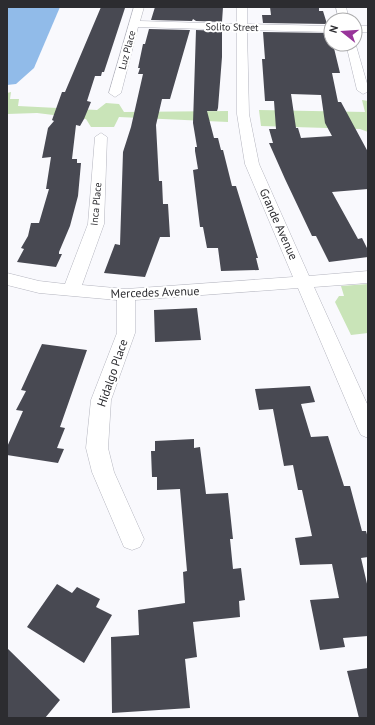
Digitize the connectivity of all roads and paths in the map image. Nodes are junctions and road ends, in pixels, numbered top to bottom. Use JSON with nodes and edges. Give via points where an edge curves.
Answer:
{"nodes":[{"id":1,"x":139,"y":7,"type":"edge"},
{"id":2,"x":242,"y":7,"type":"edge"},
{"id":3,"x":134,"y":24,"type":"junction"},
{"id":4,"x":243,"y":27,"type":"junction"},
{"id":5,"x":323,"y":29,"type":"edge"},
{"id":6,"x":353,"y":52,"type":"edge"},
{"id":7,"x":363,"y":90,"type":"dead end"},
{"id":8,"x":115,"y":94,"type":"dead end"},
{"id":9,"x":101,"y":138,"type":"dead end"},
{"id":10,"x":368,"y":277,"type":"edge"},
{"id":11,"x":7,"y":279,"type":"edge"},
{"id":12,"x":304,"y":282,"type":"junction"},
{"id":13,"x":71,"y":291,"type":"junction"},
{"id":14,"x":126,"y":295,"type":"junction"},
{"id":15,"x":368,"y":429,"type":"edge"},
{"id":16,"x":132,"y":539,"type":"dead end"}],
"edges":[{"from":1,"to":3,"type":"street","name":"Luz Place"},
{"from":2,"to":4,"type":"street","name":"Grande Avenue"},
{"from":3,"to":4,"type":"street","name":"Solito Street"},
{"from":3,"to":8,"type":"street","name":"Luz Place"},
{"from":4,"to":5,"type":"street","name":"Solito Street"},
{"from":4,"to":12,"type":"street","name":"Grande Avenue","via":[[243,114],[252,164]]},
{"from":6,"to":7,"type":"street"},
{"from":9,"to":13,"type":"street","name":"Inca Place","via":[[96,224]]},
{"from":10,"to":12,"type":"street","name":"Mercedes Avenue"},
{"from":11,"to":13,"type":"street","name":"Mercedes Avenue"},
{"from":12,"to":14,"type":"street","name":"Mercedes Avenue"},
{"from":12,"to":15,"type":"street","name":"Grande Avenue"},
{"from":13,"to":14,"type":"street","name":"Mercedes Avenue"},
{"from":14,"to":16,"type":"street","name":"Hidalgo Place","via":[[126,333],[101,400],[97,448],[103,472]]}]}
